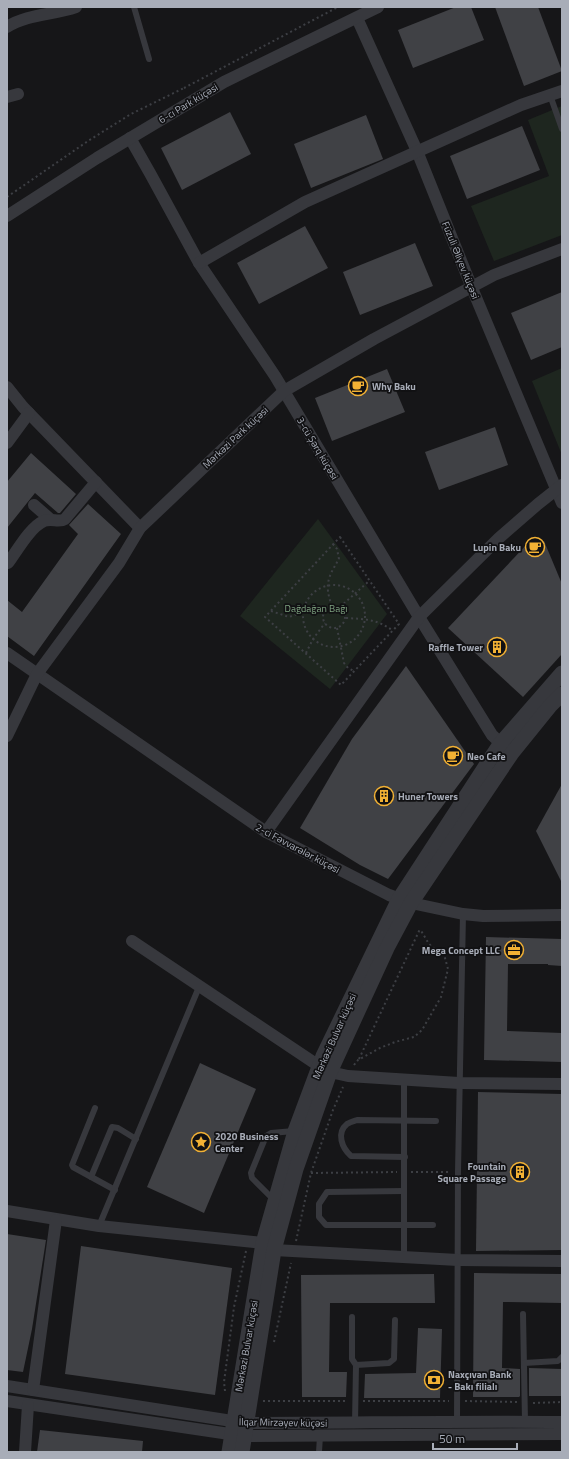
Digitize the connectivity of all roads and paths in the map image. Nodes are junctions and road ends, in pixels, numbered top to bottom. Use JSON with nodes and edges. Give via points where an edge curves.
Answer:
{"nodes":[{"id":1,"x":76,"y":7,"type":"edge"},
{"id":2,"x":134,"y":7,"type":"edge"},
{"id":3,"x":338,"y":7,"type":"edge"},
{"id":4,"x":378,"y":7,"type":"edge"},
{"id":5,"x":357,"y":18,"type":"junction"},
{"id":6,"x":7,"y":26,"type":"edge"},
{"id":7,"x":149,"y":59,"type":"dead end"},
{"id":8,"x":184,"y":88,"type":"junction"},
{"id":9,"x":562,"y":91,"type":"edge"},
{"id":10,"x":550,"y":95,"type":"junction"},
{"id":11,"x":187,"y":104,"type":"junction"},
{"id":12,"x":562,"y":129,"type":"edge"},
{"id":13,"x":130,"y":138,"type":"junction"},
{"id":14,"x":417,"y":151,"type":"junction"},
{"id":15,"x":7,"y":196,"type":"edge"},
{"id":16,"x":7,"y":216,"type":"edge"},
{"id":17,"x":562,"y":249,"type":"edge"},
{"id":18,"x":199,"y":263,"type":"junction"},
{"id":19,"x":472,"y":288,"type":"junction"},
{"id":20,"x":7,"y":387,"type":"edge"},
{"id":21,"x":284,"y":391,"type":"junction"},
{"id":22,"x":29,"y":413,"type":"junction"},
{"id":23,"x":7,"y":443,"type":"edge"},
{"id":24,"x":96,"y":482,"type":"junction"},
{"id":25,"x":559,"y":487,"type":"edge"},
{"id":26,"x":562,"y":503,"type":"edge"},
{"id":27,"x":34,"y":505,"type":"dead end"},
{"id":28,"x":50,"y":519,"type":"junction"},
{"id":29,"x":140,"y":528,"type":"junction"},
{"id":30,"x":333,"y":544,"type":"junction"},
{"id":31,"x":8,"y":563,"type":"edge"},
{"id":32,"x":369,"y":580,"type":"junction"},
{"id":33,"x":327,"y":585,"type":"junction"},
{"id":34,"x":355,"y":592,"type":"junction"},
{"id":35,"x":332,"y":606,"type":"junction"},
{"id":36,"x":340,"y":607,"type":"junction"},
{"id":37,"x":271,"y":611,"type":"junction"},
{"id":38,"x":325,"y":611,"type":"junction"},
{"id":39,"x":303,"y":612,"type":"junction"},
{"id":40,"x":419,"y":617,"type":"junction"},
{"id":41,"x":346,"y":618,"type":"junction"},
{"id":42,"x":366,"y":620,"type":"junction"},
{"id":43,"x":325,"y":623,"type":"junction"},
{"id":44,"x":337,"y":628,"type":"junction"},
{"id":45,"x":393,"y":630,"type":"junction"},
{"id":46,"x":313,"y":639,"type":"junction"},
{"id":47,"x":402,"y":641,"type":"junction"},
{"id":48,"x":342,"y":646,"type":"junction"},
{"id":49,"x":7,"y":653,"type":"edge"},
{"id":50,"x":306,"y":653,"type":"junction"},
{"id":51,"x":354,"y":671,"type":"junction"},
{"id":52,"x":562,"y":673,"type":"edge"},
{"id":53,"x":37,"y":674,"type":"junction"},
{"id":54,"x":562,"y":694,"type":"edge"},
{"id":55,"x":7,"y":736,"type":"edge"},
{"id":56,"x":506,"y":748,"type":"junction"},
{"id":57,"x":266,"y":832,"type":"junction"},
{"id":58,"x":404,"y":901,"type":"junction"},
{"id":59,"x":463,"y":914,"type":"junction"},
{"id":60,"x":562,"y":915,"type":"edge"},
{"id":61,"x":420,"y":929,"type":"dead end"},
{"id":62,"x":132,"y":941,"type":"dead end"},
{"id":63,"x":199,"y":987,"type":"junction"},
{"id":64,"x":358,"y":1060,"type":"dead end"},
{"id":65,"x":324,"y":1069,"type":"junction"},
{"id":66,"x":404,"y":1080,"type":"junction"},
{"id":67,"x":459,"y":1083,"type":"junction"},
{"id":68,"x":562,"y":1084,"type":"edge"},
{"id":69,"x":95,"y":1108,"type":"dead end"},
{"id":70,"x":405,"y":1121,"type":"junction"},
{"id":71,"x":436,"y":1122,"type":"dead end"},
{"id":72,"x":295,"y":1131,"type":"junction"},
{"id":73,"x":136,"y":1139,"type":"junction"},
{"id":74,"x":405,"y":1157,"type":"junction"},
{"id":75,"x":404,"y":1172,"type":"junction"},
{"id":76,"x":458,"y":1172,"type":"junction"},
{"id":77,"x":311,"y":1173,"type":"dead end"},
{"id":78,"x":91,"y":1176,"type":"junction"},
{"id":79,"x":115,"y":1190,"type":"junction"},
{"id":80,"x":404,"y":1191,"type":"junction"},
{"id":81,"x":275,"y":1201,"type":"junction"},
{"id":82,"x":7,"y":1211,"type":"edge"},
{"id":83,"x":56,"y":1220,"type":"junction"},
{"id":84,"x":404,"y":1225,"type":"junction"},
{"id":85,"x":433,"y":1225,"type":"dead end"},
{"id":86,"x":99,"y":1226,"type":"junction"},
{"id":87,"x":262,"y":1245,"type":"junction"},
{"id":88,"x":404,"y":1257,"type":"junction"},
{"id":89,"x":458,"y":1260,"type":"junction"},
{"id":90,"x":562,"y":1261,"type":"edge"},
{"id":91,"x":523,"y":1314,"type":"dead end"},
{"id":92,"x":352,"y":1318,"type":"dead end"},
{"id":93,"x":395,"y":1320,"type":"dead end"},
{"id":94,"x":562,"y":1357,"type":"edge"},
{"id":95,"x":524,"y":1363,"type":"junction"},
{"id":96,"x":356,"y":1365,"type":"junction"},
{"id":97,"x":7,"y":1386,"type":"edge"},
{"id":98,"x":33,"y":1390,"type":"junction"},
{"id":99,"x":226,"y":1396,"type":"dead end"},
{"id":100,"x":7,"y":1401,"type":"edge"},
{"id":101,"x":261,"y":1401,"type":"dead end"},
{"id":102,"x":356,"y":1401,"type":"junction"},
{"id":103,"x":457,"y":1401,"type":"junction"},
{"id":104,"x":562,"y":1402,"type":"edge"},
{"id":105,"x":525,"y":1403,"type":"junction"},
{"id":106,"x":28,"y":1405,"type":"junction"},
{"id":107,"x":457,"y":1421,"type":"junction"},
{"id":108,"x":526,"y":1421,"type":"junction"},
{"id":109,"x":562,"y":1422,"type":"edge"},
{"id":110,"x":356,"y":1423,"type":"junction"},
{"id":111,"x":238,"y":1429,"type":"junction"},
{"id":112,"x":562,"y":1434,"type":"edge"},
{"id":113,"x":320,"y":1436,"type":"junction"},
{"id":114,"x":25,"y":1452,"type":"edge"},
{"id":115,"x":229,"y":1452,"type":"edge"},
{"id":116,"x":242,"y":1452,"type":"edge"},
{"id":117,"x":319,"y":1452,"type":"edge"}],
"edges":[{"from":1,"to":6,"type":"street","via":[[27,17]]},
{"from":2,"to":7,"type":"lane"},
{"from":3,"to":8,"type":"path"},
{"from":4,"to":5,"type":"street","name":"6-cı Park küçəsi"},
{"from":5,"to":11,"type":"street","name":"6-cı Park küçəsi","via":[[224,82]]},
{"from":5,"to":14,"type":"street","name":"Füzuli Əliyev küçəsi"},
{"from":8,"to":11,"type":"path"},
{"from":8,"to":15,"type":"path","via":[[131,114]]},
{"from":9,"to":10,"type":"street"},
{"from":10,"to":12,"type":"lane"},
{"from":10,"to":14,"type":"street","via":[[521,105]]},
{"from":11,"to":13,"type":"street","name":"6-cı Park küçəsi"},
{"from":13,"to":16,"type":"street","name":"6-cı Park küçəsi"},
{"from":13,"to":18,"type":"street","name":"3-cü Şərq küçəsi"},
{"from":14,"to":18,"type":"street","via":[[305,202]]},
{"from":14,"to":19,"type":"street","name":"Füzuli Əliyev küçəsi"},
{"from":17,"to":19,"type":"street","name":"Mərkəzi Park küçəsi","via":[[494,276]]},
{"from":18,"to":21,"type":"street","name":"3-cü Şərq küçəsi"},
{"from":19,"to":21,"type":"street","name":"Mərkəzi Park küçəsi","via":[[374,339]]},
{"from":19,"to":25,"type":"street","name":"Füzuli Əliyev küçəsi"},
{"from":20,"to":22,"type":"street"},
{"from":21,"to":29,"type":"street","name":"Mərkəzi Park küçəsi"},
{"from":21,"to":40,"type":"street","name":"3-cü Şərq küçəsi"},
{"from":22,"to":23,"type":"street"},
{"from":22,"to":24,"type":"street"},
{"from":24,"to":28,"type":"street","via":[[65,519]]},
{"from":24,"to":29,"type":"street"},
{"from":25,"to":26,"type":"street","name":"Füzuli Əliyev küçəsi"},
{"from":25,"to":40,"type":"street","via":[[499,538]]},
{"from":27,"to":28,"type":"street"},
{"from":28,"to":31,"type":"street","via":[[43,521],[33,530]]},
{"from":29,"to":53,"type":"street","name":"Mərkəzi Park küçəsi","via":[[119,563]]},
{"from":30,"to":32,"type":"path","via":[[340,537]]},
{"from":30,"to":33,"type":"path","via":[[339,559],[331,571]]},
{"from":30,"to":37,"type":"path"},
{"from":32,"to":34,"type":"path"},
{"from":32,"to":45,"type":"path","via":[[399,624]]},
{"from":33,"to":34,"type":"path","via":[[342,585]]},
{"from":33,"to":35,"type":"path"},
{"from":33,"to":39,"type":"path","via":[[308,598]]},
{"from":34,"to":36,"type":"path"},
{"from":34,"to":42,"type":"path","via":[[364,604]]},
{"from":35,"to":36,"type":"path"},
{"from":35,"to":38,"type":"path"},
{"from":36,"to":41,"type":"path","via":[[344,610]]},
{"from":37,"to":39,"type":"path","via":[[289,617]]},
{"from":37,"to":50,"type":"path","via":[[266,617]]},
{"from":38,"to":39,"type":"path"},
{"from":38,"to":43,"type":"path"},
{"from":39,"to":46,"type":"path","via":[[305,627]]},
{"from":40,"to":47,"type":"street"},
{"from":40,"to":56,"type":"street","name":"3-cü Şərq küçəsi","via":[[492,734]]},
{"from":41,"to":42,"type":"path"},
{"from":41,"to":44,"type":"path"},
{"from":42,"to":45,"type":"path","via":[[383,623]]},
{"from":42,"to":48,"type":"path","via":[[355,639]]},
{"from":43,"to":44,"type":"path"},
{"from":43,"to":46,"type":"path"},
{"from":44,"to":48,"type":"path"},
{"from":45,"to":47,"type":"path"},
{"from":45,"to":51,"type":"path"},
{"from":46,"to":48,"type":"path","via":[[327,646]]},
{"from":46,"to":50,"type":"path"},
{"from":47,"to":57,"type":"street"},
{"from":48,"to":51,"type":"path","via":[[344,663]]},
{"from":49,"to":53,"type":"street","name":"2-ci Fəvvarələr küçəsi"},
{"from":50,"to":51,"type":"path","via":[[341,685]]},
{"from":52,"to":56,"type":"street","name":"Mərkəzi Bulvar küçəsi"},
{"from":53,"to":55,"type":"street","name":"Mərkəzi Park küçəsi"},
{"from":53,"to":57,"type":"street","name":"2-ci Fəvvarələr küçəsi"},
{"from":54,"to":56,"type":"street","name":"Mərkəzi Bulvar küçəsi"},
{"from":56,"to":58,"type":"street","name":"Mərkəzi Bulvar küçəsi"},
{"from":57,"to":58,"type":"street","name":"2-ci Fəvvarələr küçəsi"},
{"from":58,"to":59,"type":"street","name":"2-ci Fəvvarələr küçəsi"},
{"from":58,"to":65,"type":"street","name":"Mərkəzi Bulvar küçəsi"},
{"from":59,"to":60,"type":"street","name":"2-ci Fəvvarələr küçəsi"},
{"from":59,"to":67,"type":"lane"},
{"from":61,"to":64,"type":"path"},
{"from":62,"to":63,"type":"street"},
{"from":63,"to":65,"type":"street"},
{"from":63,"to":73,"type":"lane"},
{"from":65,"to":66,"type":"street","via":[[348,1076]]},
{"from":65,"to":72,"type":"street","name":"Mərkəzi Bulvar küçəsi"},
{"from":65,"to":87,"type":"street","name":"Mərkəzi Bulvar küçəsi","via":[[296,1169]]},
{"from":66,"to":67,"type":"street"},
{"from":66,"to":70,"type":"lane"},
{"from":67,"to":68,"type":"street"},
{"from":67,"to":76,"type":"lane"},
{"from":69,"to":78,"type":"lane","via":[[72,1165],[73,1168]]},
{"from":70,"to":71,"type":"lane"},
{"from":70,"to":74,"type":"lane"},
{"from":70,"to":74,"type":"lane","via":[[357,1120],[348,1123],[342,1130],[341,1142],[351,1156]]},
{"from":72,"to":81,"type":"street","name":"Mərkəzi Bulvar küçəsi"},
{"from":72,"to":81,"type":"lane","via":[[271,1133],[266,1136],[251,1173],[252,1178]]},
{"from":73,"to":78,"type":"lane","via":[[115,1126],[112,1127]]},
{"from":73,"to":79,"type":"lane"},
{"from":74,"to":75,"type":"lane"},
{"from":75,"to":76,"type":"path"},
{"from":75,"to":77,"type":"path"},
{"from":75,"to":80,"type":"lane"},
{"from":76,"to":89,"type":"lane"},
{"from":78,"to":79,"type":"lane"},
{"from":79,"to":86,"type":"lane"},
{"from":80,"to":84,"type":"lane"},
{"from":80,"to":84,"type":"lane","via":[[327,1192],[319,1204],[319,1217],[326,1225]]},
{"from":81,"to":87,"type":"street","name":"Mərkəzi Bulvar küçəsi"},
{"from":82,"to":83,"type":"street"},
{"from":83,"to":86,"type":"street"},
{"from":83,"to":98,"type":"street"},
{"from":84,"to":85,"type":"lane"},
{"from":84,"to":88,"type":"lane"},
{"from":86,"to":87,"type":"street"},
{"from":87,"to":88,"type":"street"},
{"from":87,"to":99,"type":"path","via":[[242,1268],[224,1382]]},
{"from":87,"to":111,"type":"street","name":"Mərkəzi Bulvar küçəsi"},
{"from":88,"to":89,"type":"street"},
{"from":89,"to":90,"type":"street"},
{"from":89,"to":103,"type":"lane"},
{"from":91,"to":95,"type":"lane"},
{"from":92,"to":96,"type":"lane","via":[[352,1358]]},
{"from":93,"to":96,"type":"lane","via":[[394,1359],[389,1363]]},
{"from":94,"to":95,"type":"lane","via":[[558,1361]]},
{"from":95,"to":105,"type":"lane"},
{"from":96,"to":102,"type":"lane"},
{"from":97,"to":98,"type":"street","name":"İlqar Mirzəyev küçəsi"},
{"from":98,"to":111,"type":"street","name":"İlqar Mirzəyev küçəsi"},
{"from":100,"to":106,"type":"street","name":"İlqar Mirzəyev küçəsi"},
{"from":101,"to":102,"type":"path"},
{"from":102,"to":103,"type":"path"},
{"from":102,"to":110,"type":"lane"},
{"from":103,"to":105,"type":"path"},
{"from":103,"to":107,"type":"lane"},
{"from":104,"to":105,"type":"path"},
{"from":105,"to":108,"type":"lane"},
{"from":106,"to":111,"type":"street","name":"İlqar Mirzəyev küçəsi"},
{"from":106,"to":114,"type":"street"},
{"from":107,"to":108,"type":"street","name":"İlqar Mirzəyev küçəsi"},
{"from":107,"to":110,"type":"street","name":"İlqar Mirzəyev küçəsi"},
{"from":108,"to":109,"type":"street","name":"İlqar Mirzəyev küçəsi"},
{"from":110,"to":111,"type":"street","name":"İlqar Mirzəyev küçəsi"},
{"from":111,"to":113,"type":"street","name":"İlqar Mirzəyev küçəsi"},
{"from":111,"to":115,"type":"street","name":"Mərkəzi Bulvar küçəsi"},
{"from":111,"to":116,"type":"street","name":"Mərkəzi Bulvar küçəsi"},
{"from":112,"to":113,"type":"street","name":"İlqar Mirzəyev küçəsi"},
{"from":113,"to":117,"type":"lane"}]}
